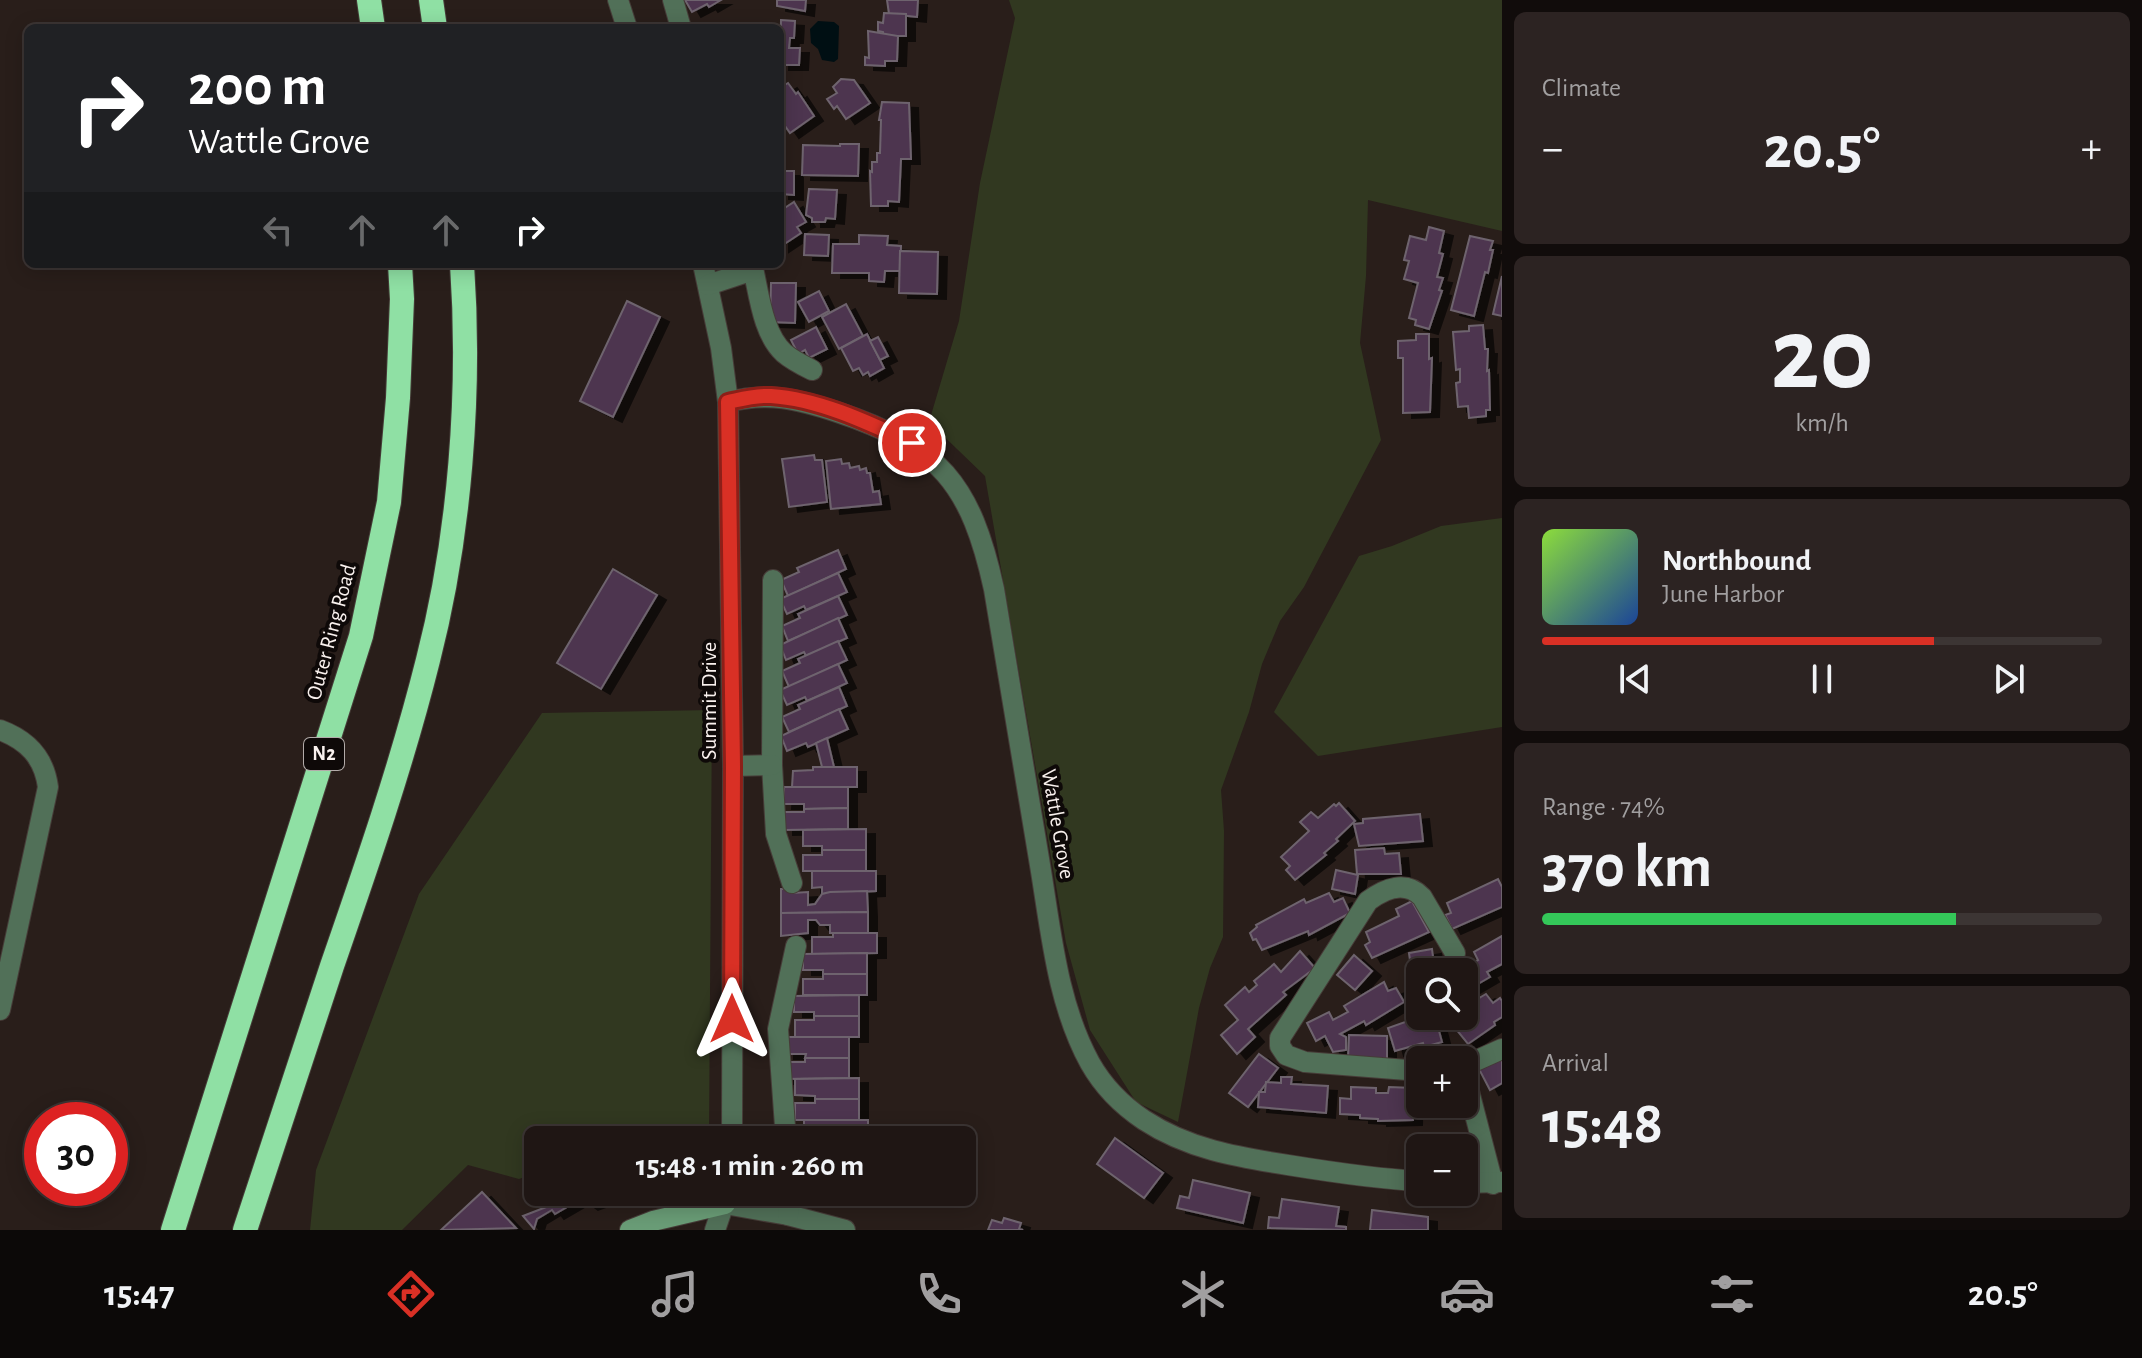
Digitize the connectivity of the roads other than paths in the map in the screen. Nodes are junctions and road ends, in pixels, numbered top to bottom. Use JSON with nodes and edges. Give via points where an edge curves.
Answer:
{"nodes":[{"id":1,"x":369,"y":0,"type":"edge"},
{"id":2,"x":431,"y":0,"type":"edge"},
{"id":3,"x":618,"y":0,"type":"edge"},
{"id":4,"x":673,"y":0,"type":"edge"},
{"id":5,"x":372,"y":24,"type":"edge"},
{"id":6,"x":434,"y":24,"type":"edge"},
{"id":7,"x":626,"y":24,"type":"edge"},
{"id":8,"x":680,"y":24,"type":"edge"},
{"id":9,"x":400,"y":268,"type":"edge"},
{"id":10,"x":462,"y":268,"type":"edge"},
{"id":11,"x":704,"y":268,"type":"edge"},
{"id":12,"x":750,"y":268,"type":"edge"},
{"id":13,"x":752,"y":268,"type":"edge"},
{"id":14,"x":708,"y":285,"type":"junction"},
{"id":15,"x":812,"y":370,"type":"dead end"},
{"id":16,"x":728,"y":402,"type":"junction"},
{"id":17,"x":773,"y":580,"type":"dead end"},
{"id":18,"x":0,"y":730,"type":"edge"},
{"id":19,"x":772,"y":765,"type":"junction"},
{"id":20,"x":733,"y":766,"type":"junction"},
{"id":21,"x":792,"y":883,"type":"dead end"},
{"id":22,"x":796,"y":946,"type":"dead end"},
{"id":23,"x":1455,"y":953,"type":"dead end"},
{"id":24,"x":0,"y":1010,"type":"edge"},
{"id":25,"x":1502,"y":1049,"type":"edge"},
{"id":26,"x":1478,"y":1060,"type":"edge"},
{"id":27,"x":1406,"y":1070,"type":"edge"},
{"id":28,"x":1478,"y":1118,"type":"edge"},
{"id":29,"x":732,"y":1126,"type":"edge"},
{"id":30,"x":785,"y":1126,"type":"edge"},
{"id":31,"x":1406,"y":1180,"type":"edge"},
{"id":32,"x":1498,"y":1183,"type":"edge"},
{"id":33,"x":711,"y":1206,"type":"edge"},
{"id":34,"x":725,"y":1206,"type":"edge"},
{"id":35,"x":756,"y":1206,"type":"edge"},
{"id":36,"x":789,"y":1206,"type":"edge"},
{"id":37,"x":697,"y":1213,"type":"junction"},
{"id":38,"x":788,"y":1215,"type":"junction"},
{"id":39,"x":719,"y":1229,"type":"edge"},
{"id":40,"x":173,"y":1230,"type":"edge"},
{"id":41,"x":245,"y":1230,"type":"edge"},
{"id":42,"x":630,"y":1230,"type":"edge"},
{"id":43,"x":845,"y":1230,"type":"edge"}],
"edges":[{"from":1,"to":5,"type":"highway"},
{"from":2,"to":6,"type":"highway"},
{"from":3,"to":7,"type":"street"},
{"from":4,"to":8,"type":"street"},
{"from":9,"to":40,"type":"highway","name":"Outer Ring Road","number":"N2","via":[[398,398],[389,502],[361,636]]},
{"from":10,"to":41,"type":"highway","via":[[463,416],[449,551],[429,658]]},
{"from":11,"to":14,"type":"street","name":"Summit Drive"},
{"from":12,"to":14,"type":"street"},
{"from":13,"to":15,"type":"street","via":[[776,342]]},
{"from":14,"to":16,"type":"street","name":"Summit Drive"},
{"from":16,"to":20,"type":"street","name":"Summit Drive"},
{"from":16,"to":31,"type":"street","name":"Wattle Grove","via":[[786,398],[883,430],[931,458],[964,499],[982,539],[994,589],[1059,975],[1078,1038],[1103,1082],[1144,1120],[1213,1152]]},
{"from":17,"to":19,"type":"street"},
{"from":18,"to":24,"type":"street","via":[[27,743],[42,764],[48,787]]},
{"from":19,"to":20,"type":"street"},
{"from":19,"to":21,"type":"street","via":[[776,834]]},
{"from":20,"to":29,"type":"street","name":"Summit Drive"},
{"from":22,"to":30,"type":"street","via":[[778,1029]]},
{"from":23,"to":27,"type":"street","via":[[1415,890],[1381,891],[1368,901],[1280,1038],[1286,1055],[1305,1062]]},
{"from":25,"to":26,"type":"street"},
{"from":28,"to":32,"type":"street"},
{"from":33,"to":37,"type":"main road"},
{"from":34,"to":39,"type":"street"},
{"from":35,"to":38,"type":"street"},
{"from":36,"to":38,"type":"street"},
{"from":37,"to":39,"type":"main road"},
{"from":37,"to":42,"type":"main road"},
{"from":38,"to":43,"type":"street"}]}
